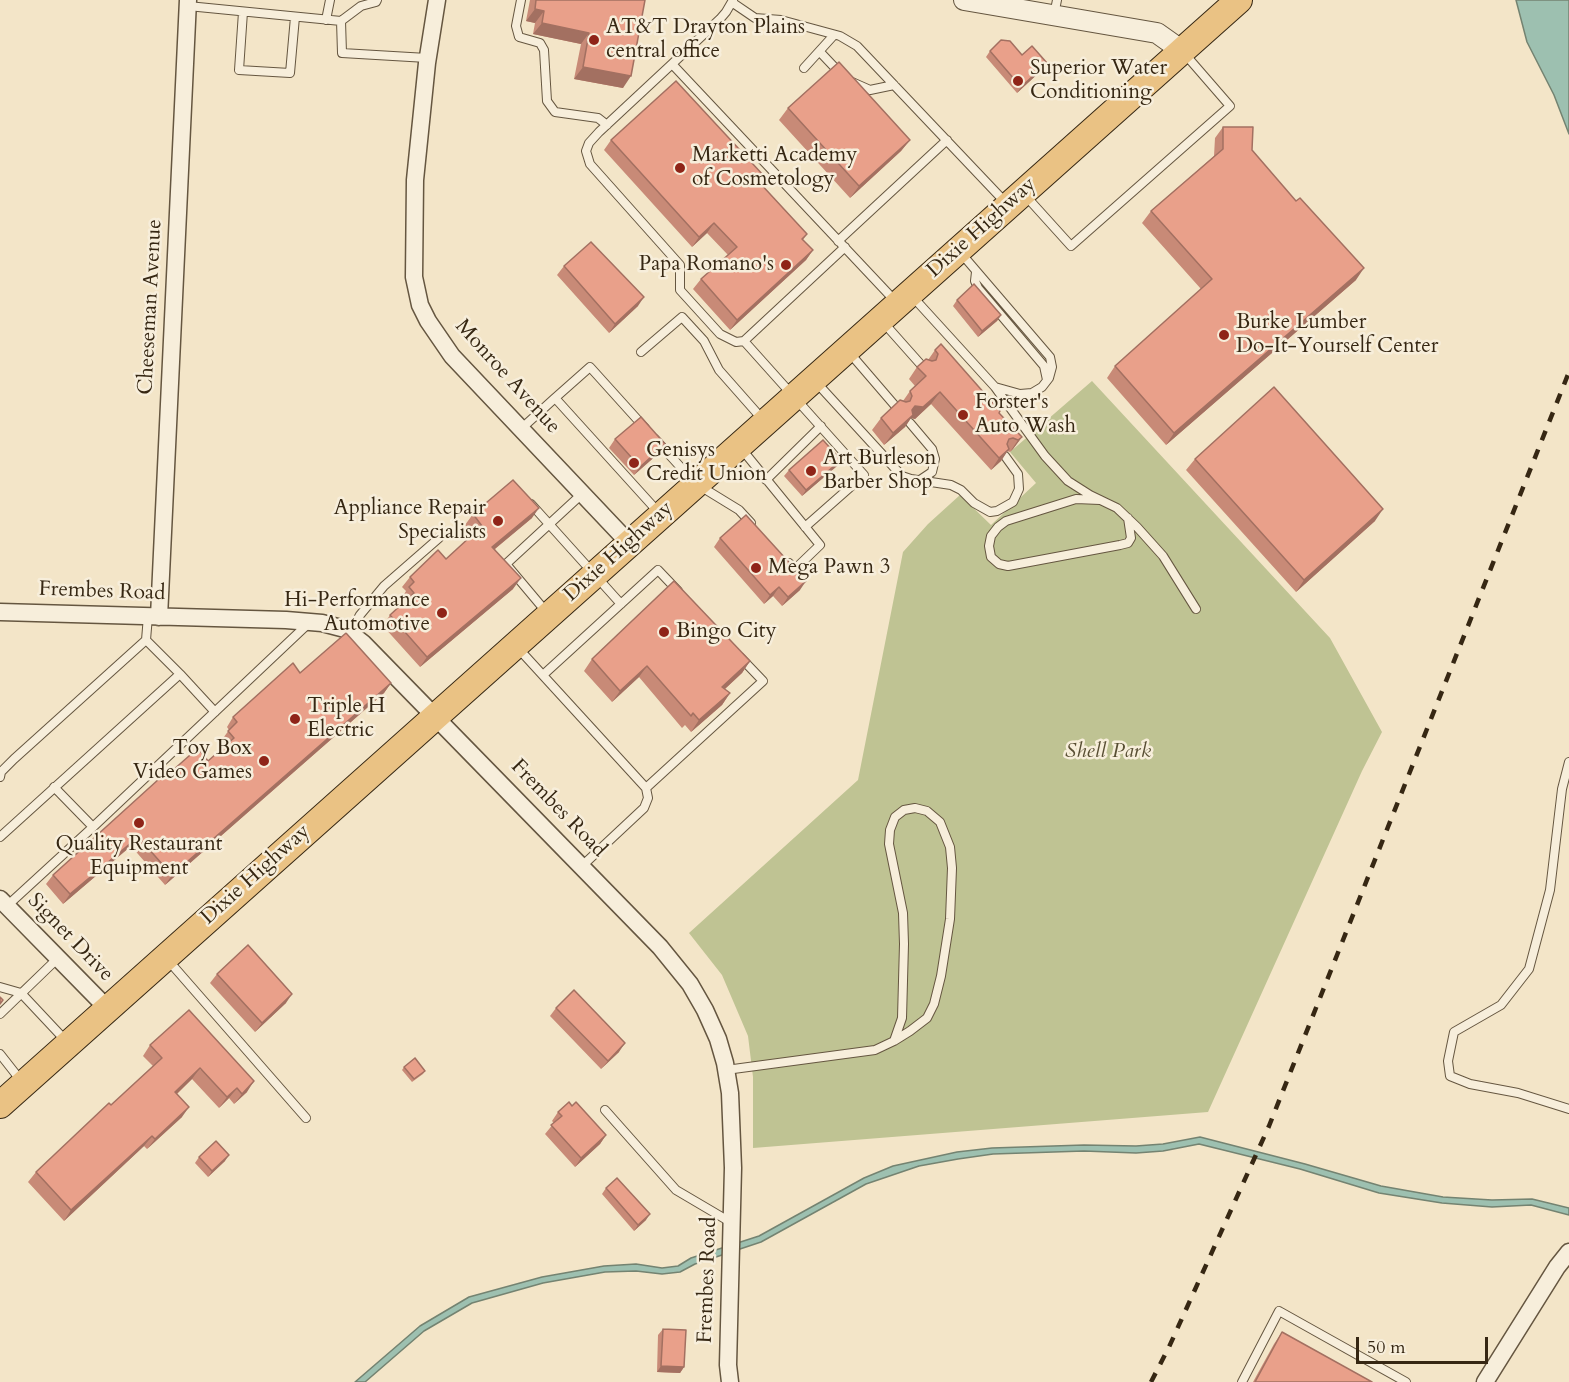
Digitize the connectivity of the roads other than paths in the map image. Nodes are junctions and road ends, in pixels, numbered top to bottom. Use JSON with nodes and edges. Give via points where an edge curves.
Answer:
{"nodes":[{"id":1,"x":330,"y":0,"type":"edge"},
{"id":2,"x":377,"y":0,"type":"edge"},
{"id":3,"x":437,"y":0,"type":"edge"},
{"id":4,"x":520,"y":0,"type":"edge"},
{"id":5,"x":964,"y":0,"type":"edge"},
{"id":6,"x":1239,"y":0,"type":"edge"},
{"id":7,"x":733,"y":1,"type":"edge"},
{"id":8,"x":990,"y":2,"type":"edge"},
{"id":9,"x":188,"y":3,"type":"edge"},
{"id":10,"x":1055,"y":8,"type":"edge"},
{"id":11,"x":243,"y":12,"type":"junction"},
{"id":12,"x":295,"y":17,"type":"junction"},
{"id":13,"x":326,"y":20,"type":"junction"},
{"id":14,"x":341,"y":21,"type":"junction"},
{"id":15,"x":834,"y":35,"type":"junction"},
{"id":16,"x":1181,"y":50,"type":"junction"},
{"id":17,"x":820,"y":51,"type":"junction"},
{"id":18,"x":428,"y":58,"type":"junction"},
{"id":19,"x":672,"y":64,"type":"junction"},
{"id":20,"x":804,"y":68,"type":"dead end"},
{"id":21,"x":838,"y":71,"type":"edge"},
{"id":22,"x":846,"y":79,"type":"edge"},
{"id":23,"x":894,"y":85,"type":"junction"},
{"id":24,"x":607,"y":125,"type":"junction"},
{"id":25,"x":947,"y":140,"type":"junction"},
{"id":26,"x":1015,"y":198,"type":"junction"},
{"id":27,"x":842,"y":244,"type":"junction"},
{"id":28,"x":957,"y":250,"type":"junction"},
{"id":29,"x":896,"y":305,"type":"junction"},
{"id":30,"x":744,"y":341,"type":"junction"},
{"id":31,"x":846,"y":348,"type":"junction"},
{"id":32,"x":641,"y":352,"type":"dead end"},
{"id":33,"x":923,"y":367,"type":"edge"},
{"id":34,"x":813,"y":378,"type":"junction"},
{"id":35,"x":995,"y":387,"type":"junction"},
{"id":36,"x":792,"y":397,"type":"junction"},
{"id":37,"x":555,"y":398,"type":"junction"},
{"id":38,"x":897,"y":408,"type":"edge"},
{"id":39,"x":764,"y":422,"type":"junction"},
{"id":40,"x":910,"y":423,"type":"edge"},
{"id":41,"x":821,"y":426,"type":"junction"},
{"id":42,"x":522,"y":428,"type":"junction"},
{"id":43,"x":738,"y":445,"type":"junction"},
{"id":44,"x":1005,"y":456,"type":"edge"},
{"id":45,"x":766,"y":480,"type":"junction"},
{"id":46,"x":920,"y":480,"type":"junction"},
{"id":47,"x":695,"y":483,"type":"junction"},
{"id":48,"x":523,"y":494,"type":"edge"},
{"id":49,"x":583,"y":494,"type":"junction"},
{"id":50,"x":1100,"y":500,"type":"junction"},
{"id":51,"x":660,"y":515,"type":"junction"},
{"id":52,"x":1128,"y":518,"type":"junction"},
{"id":53,"x":549,"y":524,"type":"junction"},
{"id":54,"x":755,"y":527,"type":"edge"},
{"id":55,"x":805,"y":527,"type":"junction"},
{"id":56,"x":439,"y":538,"type":"dead end"},
{"id":57,"x":628,"y":543,"type":"junction"},
{"id":58,"x":779,"y":552,"type":"edge"},
{"id":59,"x":593,"y":574,"type":"junction"},
{"id":60,"x":683,"y":596,"type":"edge"},
{"id":61,"x":621,"y":604,"type":"junction"},
{"id":62,"x":1196,"y":609,"type":"dead end"},
{"id":63,"x":0,"y":612,"type":"edge"},
{"id":64,"x":548,"y":615,"type":"junction"},
{"id":65,"x":153,"y":616,"type":"junction"},
{"id":66,"x":310,"y":622,"type":"junction"},
{"id":67,"x":350,"y":633,"type":"junction"},
{"id":68,"x":147,"y":640,"type":"junction"},
{"id":69,"x":515,"y":644,"type":"junction"},
{"id":70,"x":731,"y":647,"type":"edge"},
{"id":71,"x":180,"y":674,"type":"junction"},
{"id":72,"x":543,"y":675,"type":"junction"},
{"id":73,"x":215,"y":712,"type":"junction"},
{"id":74,"x":435,"y":716,"type":"junction"},
{"id":75,"x":1569,"y":762,"type":"edge"},
{"id":76,"x":0,"y":777,"type":"edge"},
{"id":77,"x":54,"y":787,"type":"junction"},
{"id":78,"x":646,"y":788,"type":"junction"},
{"id":79,"x":93,"y":827,"type":"junction"},
{"id":80,"x":0,"y":837,"type":"edge"},
{"id":81,"x":582,"y":866,"type":"junction"},
{"id":82,"x":4,"y":902,"type":"edge"},
{"id":83,"x":165,"y":957,"type":"junction"},
{"id":84,"x":57,"y":958,"type":"junction"},
{"id":85,"x":0,"y":987,"type":"edge"},
{"id":86,"x":21,"y":993,"type":"junction"},
{"id":87,"x":107,"y":1008,"type":"junction"},
{"id":88,"x":0,"y":1014,"type":"edge"},
{"id":89,"x":894,"y":1041,"type":"junction"},
{"id":90,"x":68,"y":1043,"type":"junction"},
{"id":91,"x":0,"y":1054,"type":"edge"},
{"id":92,"x":726,"y":1070,"type":"junction"},
{"id":93,"x":24,"y":1083,"type":"junction"},
{"id":94,"x":0,"y":1105,"type":"edge"},
{"id":95,"x":1569,"y":1109,"type":"edge"},
{"id":96,"x":605,"y":1110,"type":"dead end"},
{"id":97,"x":306,"y":1118,"type":"dead end"},
{"id":98,"x":732,"y":1223,"type":"junction"},
{"id":99,"x":1569,"y":1252,"type":"edge"},
{"id":100,"x":730,"y":1382,"type":"edge"},
{"id":101,"x":1242,"y":1382,"type":"edge"},
{"id":102,"x":1406,"y":1382,"type":"edge"},
{"id":103,"x":1485,"y":1382,"type":"edge"}],
"edges":[{"from":1,"to":13,"type":"lane"},
{"from":2,"to":14,"type":"lane"},
{"from":3,"to":18,"type":"street","name":"Monroe Avenue"},
{"from":4,"to":24,"type":"lane","via":[[516,26],[519,37],[540,43],[544,50],[547,101],[555,112],[598,118]]},
{"from":5,"to":8,"type":"street"},
{"from":6,"to":16,"type":"main road","name":"Dixie Highway"},
{"from":7,"to":15,"type":"lane","via":[[755,18]]},
{"from":7,"to":19,"type":"lane","via":[[720,20]]},
{"from":8,"to":10,"type":"street"},
{"from":9,"to":11,"type":"lane"},
{"from":9,"to":65,"type":"street","name":"Cheeseman Avenue"},
{"from":10,"to":16,"type":"street","via":[[1157,33]]},
{"from":11,"to":12,"type":"lane"},
{"from":11,"to":12,"type":"lane","via":[[239,70],[290,73]]},
{"from":12,"to":13,"type":"lane"},
{"from":13,"to":14,"type":"lane"},
{"from":14,"to":18,"type":"lane","via":[[342,53]]},
{"from":15,"to":17,"type":"lane"},
{"from":15,"to":23,"type":"lane","via":[[857,46]]},
{"from":16,"to":26,"type":"main road","name":"Dixie Highway"},
{"from":16,"to":26,"type":"lane","via":[[1230,106],[1071,246]]},
{"from":17,"to":20,"type":"lane"},
{"from":17,"to":21,"type":"lane"},
{"from":18,"to":42,"type":"street","name":"Monroe Avenue","via":[[415,180],[414,277],[420,305],[452,356]]},
{"from":19,"to":24,"type":"lane"},
{"from":19,"to":27,"type":"lane"},
{"from":22,"to":23,"type":"lane","via":[[870,90]]},
{"from":23,"to":25,"type":"lane"},
{"from":24,"to":30,"type":"lane","via":[[589,143],[586,151],[590,164],[680,265],[680,290],[720,334],[736,342]]},
{"from":25,"to":26,"type":"lane"},
{"from":25,"to":27,"type":"lane"},
{"from":26,"to":28,"type":"main road","name":"Dixie Highway"},
{"from":27,"to":29,"type":"lane"},
{"from":27,"to":30,"type":"lane"},
{"from":28,"to":29,"type":"main road","name":"Dixie Highway"},
{"from":28,"to":35,"type":"lane","via":[[1050,357],[1052,368],[1047,380],[1032,393]]},
{"from":29,"to":31,"type":"main road","name":"Dixie Highway"},
{"from":29,"to":33,"type":"lane"},
{"from":29,"to":35,"type":"lane"},
{"from":30,"to":36,"type":"lane"},
{"from":31,"to":34,"type":"main road","name":"Dixie Highway"},
{"from":31,"to":38,"type":"lane"},
{"from":32,"to":39,"type":"lane","via":[[682,317],[704,341],[719,370]]},
{"from":34,"to":36,"type":"main road","name":"Dixie Highway"},
{"from":34,"to":46,"type":"lane","via":[[902,476]]},
{"from":35,"to":50,"type":"lane","via":[[1068,481]]},
{"from":36,"to":39,"type":"main road","name":"Dixie Highway"},
{"from":36,"to":41,"type":"lane"},
{"from":37,"to":42,"type":"lane"},
{"from":37,"to":47,"type":"lane","via":[[590,367]]},
{"from":37,"to":51,"type":"lane"},
{"from":39,"to":43,"type":"main road","name":"Dixie Highway"},
{"from":40,"to":46,"type":"lane","via":[[932,449],[935,459],[932,472]]},
{"from":41,"to":45,"type":"lane"},
{"from":41,"to":55,"type":"lane","via":[[864,476]]},
{"from":42,"to":49,"type":"street","name":"Monroe Avenue"},
{"from":43,"to":45,"type":"lane"},
{"from":43,"to":47,"type":"main road","name":"Dixie Highway"},
{"from":44,"to":46,"type":"lane","via":[[1018,474],[1019,489],[1013,502],[997,511],[982,508],[951,485]]},
{"from":45,"to":55,"type":"lane"},
{"from":47,"to":51,"type":"main road","name":"Dixie Highway"},
{"from":47,"to":54,"type":"lane","via":[[739,510]]},
{"from":48,"to":53,"type":"lane"},
{"from":49,"to":53,"type":"lane"},
{"from":49,"to":57,"type":"street","name":"Monroe Avenue"},
{"from":50,"to":52,"type":"lane","via":[[1118,508]]},
{"from":50,"to":52,"type":"lane","via":[[1076,499],[1006,521],[991,536],[991,557],[1008,566],[1128,543]]},
{"from":51,"to":57,"type":"main road","name":"Dixie Highway"},
{"from":52,"to":62,"type":"lane","via":[[1163,556]]},
{"from":53,"to":59,"type":"lane"},
{"from":53,"to":64,"type":"lane","via":[[506,564]]},
{"from":55,"to":58,"type":"lane","via":[[820,545],[795,569]]},
{"from":56,"to":67,"type":"lane","via":[[384,586]]},
{"from":57,"to":59,"type":"main road","name":"Dixie Highway"},
{"from":59,"to":61,"type":"lane"},
{"from":59,"to":64,"type":"main road","name":"Dixie Highway"},
{"from":60,"to":61,"type":"lane","via":[[658,570]]},
{"from":61,"to":72,"type":"lane"},
{"from":63,"to":65,"type":"street","name":"Frembes Road"},
{"from":64,"to":69,"type":"main road","name":"Dixie Highway"},
{"from":65,"to":66,"type":"street","name":"Frembes Road"},
{"from":65,"to":68,"type":"lane"},
{"from":66,"to":67,"type":"street","name":"Frembes Road"},
{"from":66,"to":73,"type":"lane"},
{"from":67,"to":74,"type":"street","name":"Frembes Road"},
{"from":68,"to":71,"type":"lane"},
{"from":68,"to":76,"type":"lane","via":[[14,759]]},
{"from":69,"to":72,"type":"lane"},
{"from":69,"to":74,"type":"main road","name":"Dixie Highway"},
{"from":70,"to":78,"type":"lane","via":[[763,681]]},
{"from":71,"to":73,"type":"lane"},
{"from":71,"to":77,"type":"lane"},
{"from":72,"to":78,"type":"lane"},
{"from":73,"to":79,"type":"lane"},
{"from":74,"to":81,"type":"street","name":"Frembes Road"},
{"from":74,"to":83,"type":"main road","name":"Dixie Highway"},
{"from":75,"to":95,"type":"lane","via":[[1550,890],[1529,969],[1501,1005],[1454,1032],[1448,1061],[1450,1076],[1470,1084],[1518,1093]]},
{"from":77,"to":79,"type":"lane"},
{"from":77,"to":80,"type":"lane"},
{"from":78,"to":81,"type":"lane","via":[[644,808]]},
{"from":79,"to":82,"type":"lane"},
{"from":81,"to":92,"type":"street","name":"Frembes Road","via":[[690,984],[718,1039]]},
{"from":82,"to":84,"type":"street","name":"Signet Drive"},
{"from":83,"to":87,"type":"main road","name":"Dixie Highway"},
{"from":83,"to":97,"type":"lane"},
{"from":84,"to":86,"type":"lane"},
{"from":84,"to":87,"type":"street","name":"Signet Drive"},
{"from":85,"to":86,"type":"lane"},
{"from":86,"to":88,"type":"lane"},
{"from":86,"to":90,"type":"lane"},
{"from":87,"to":90,"type":"main road","name":"Dixie Highway"},
{"from":89,"to":89,"type":"lane","via":[[927,1018],[934,1004],[950,919],[950,847],[940,822],[927,811],[915,808],[895,817],[890,830],[904,945],[902,1018]]},
{"from":89,"to":92,"type":"lane","via":[[875,1050]]},
{"from":90,"to":93,"type":"main road","name":"Dixie Highway"},
{"from":91,"to":93,"type":"lane"},
{"from":92,"to":98,"type":"street","name":"Frembes Road","via":[[730,1093]]},
{"from":93,"to":94,"type":"main road","name":"Dixie Highway"},
{"from":96,"to":98,"type":"lane","via":[[676,1190]]},
{"from":98,"to":100,"type":"street","name":"Frembes Road"},
{"from":99,"to":103,"type":"street"},
{"from":101,"to":102,"type":"lane","via":[[1279,1311]]}]}
